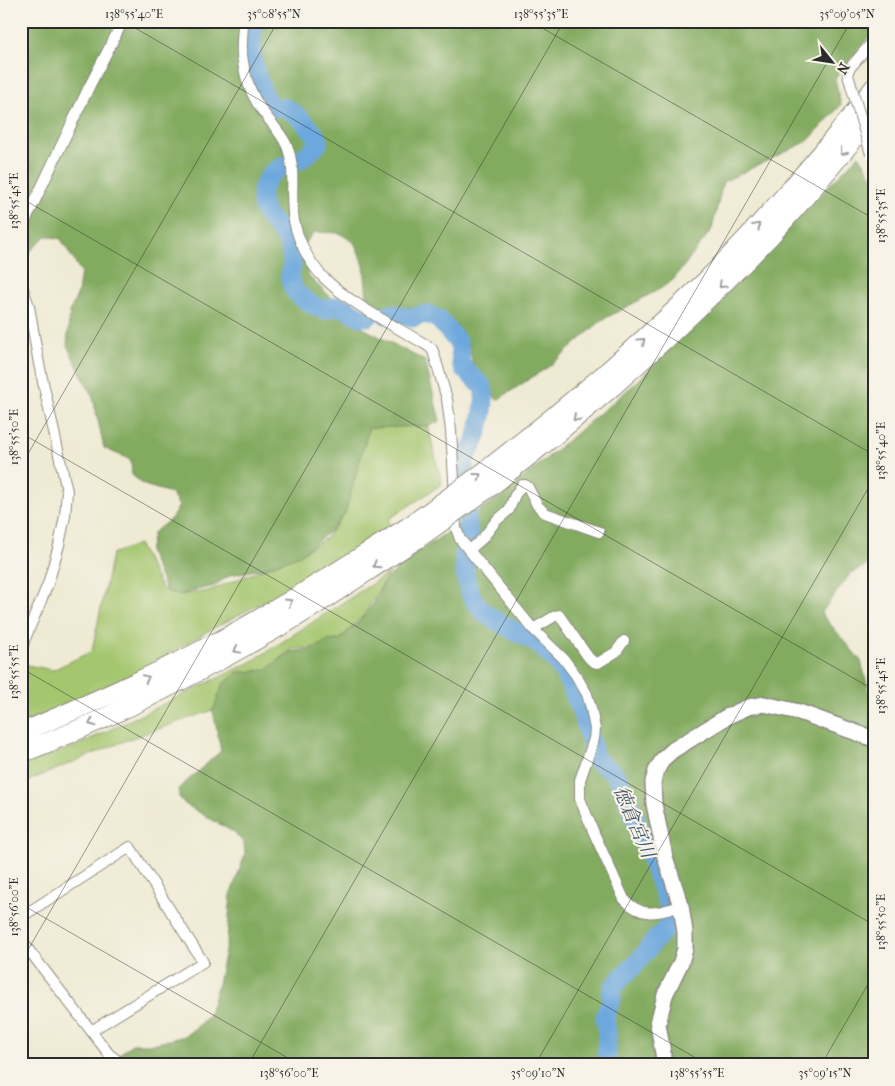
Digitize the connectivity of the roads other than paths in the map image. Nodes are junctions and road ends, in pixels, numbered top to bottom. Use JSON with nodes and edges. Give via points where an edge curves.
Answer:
{"nodes":[{"id":1,"x":122,"y":21,"type":"edge"},
{"id":2,"x":243,"y":21,"type":"edge"},
{"id":3,"x":874,"y":40,"type":"edge"},
{"id":4,"x":874,"y":88,"type":"edge"},
{"id":5,"x":874,"y":114,"type":"edge"},
{"id":6,"x":872,"y":156,"type":"edge"},
{"id":7,"x":21,"y":230,"type":"edge"},
{"id":8,"x":21,"y":284,"type":"edge"},
{"id":9,"x":610,"y":380,"type":"junction"},
{"id":10,"x":414,"y":532,"type":"junction"},
{"id":11,"x":599,"y":532,"type":"dead end"},
{"id":12,"x":469,"y":550,"type":"junction"},
{"id":13,"x":533,"y":630,"type":"junction"},
{"id":14,"x":624,"y":641,"type":"dead end"},
{"id":15,"x":21,"y":652,"type":"edge"},
{"id":16,"x":21,"y":733,"type":"edge"},
{"id":17,"x":874,"y":739,"type":"edge"},
{"id":18,"x":21,"y":754,"type":"edge"},
{"id":19,"x":681,"y":906,"type":"junction"},
{"id":20,"x":21,"y":917,"type":"edge"},
{"id":21,"x":21,"y":940,"type":"edge"},
{"id":22,"x":91,"y":1031,"type":"junction"},
{"id":23,"x":123,"y":1065,"type":"edge"},
{"id":24,"x":665,"y":1065,"type":"edge"}],
"edges":[{"from":1,"to":7,"type":"street"},
{"from":2,"to":12,"type":"street","via":[[242,55],[247,82],[261,109],[286,144],[292,165],[292,212],[308,257],[334,287],[432,349],[447,399],[455,477],[456,528]]},
{"from":3,"to":6,"type":"street","bridge":true,"via":[[848,70]]},
{"from":9,"to":4,"type":"highway","one_way":true,"via":[[759,224]]},
{"from":5,"to":9,"type":"highway","one_way":true,"via":[[771,235],[721,286],[668,337]]},
{"from":8,"to":15,"type":"street","via":[[29,306],[67,491],[59,545]]},
{"from":9,"to":10,"type":"highway","bridge":true,"via":[[556,434],[498,480]]},
{"from":16,"to":10,"type":"highway","one_way":true,"via":[[123,689],[208,647]]},
{"from":10,"to":18,"type":"highway","one_way":true,"via":[[290,620],[222,659],[140,702]]},
{"from":11,"to":12,"type":"street","via":[[545,513],[537,506],[528,487],[522,485],[509,510]]},
{"from":12,"to":13,"type":"street"},
{"from":13,"to":14,"type":"street","via":[[559,614],[586,654],[596,663],[616,652]]},
{"from":13,"to":19,"type":"street","via":[[563,658],[587,694],[595,729],[580,780],[580,799],[624,899],[630,906],[649,913]]},
{"from":17,"to":19,"type":"street","via":[[799,712],[764,704],[728,716],[673,750],[656,770],[653,794],[665,857]]},
{"from":19,"to":24,"type":"street","via":[[685,949],[665,995],[658,1024]]},
{"from":20,"to":22,"type":"street","via":[[130,847],[203,962]]},
{"from":21,"to":22,"type":"street"},
{"from":22,"to":23,"type":"street","via":[[109,1054]]}]}
